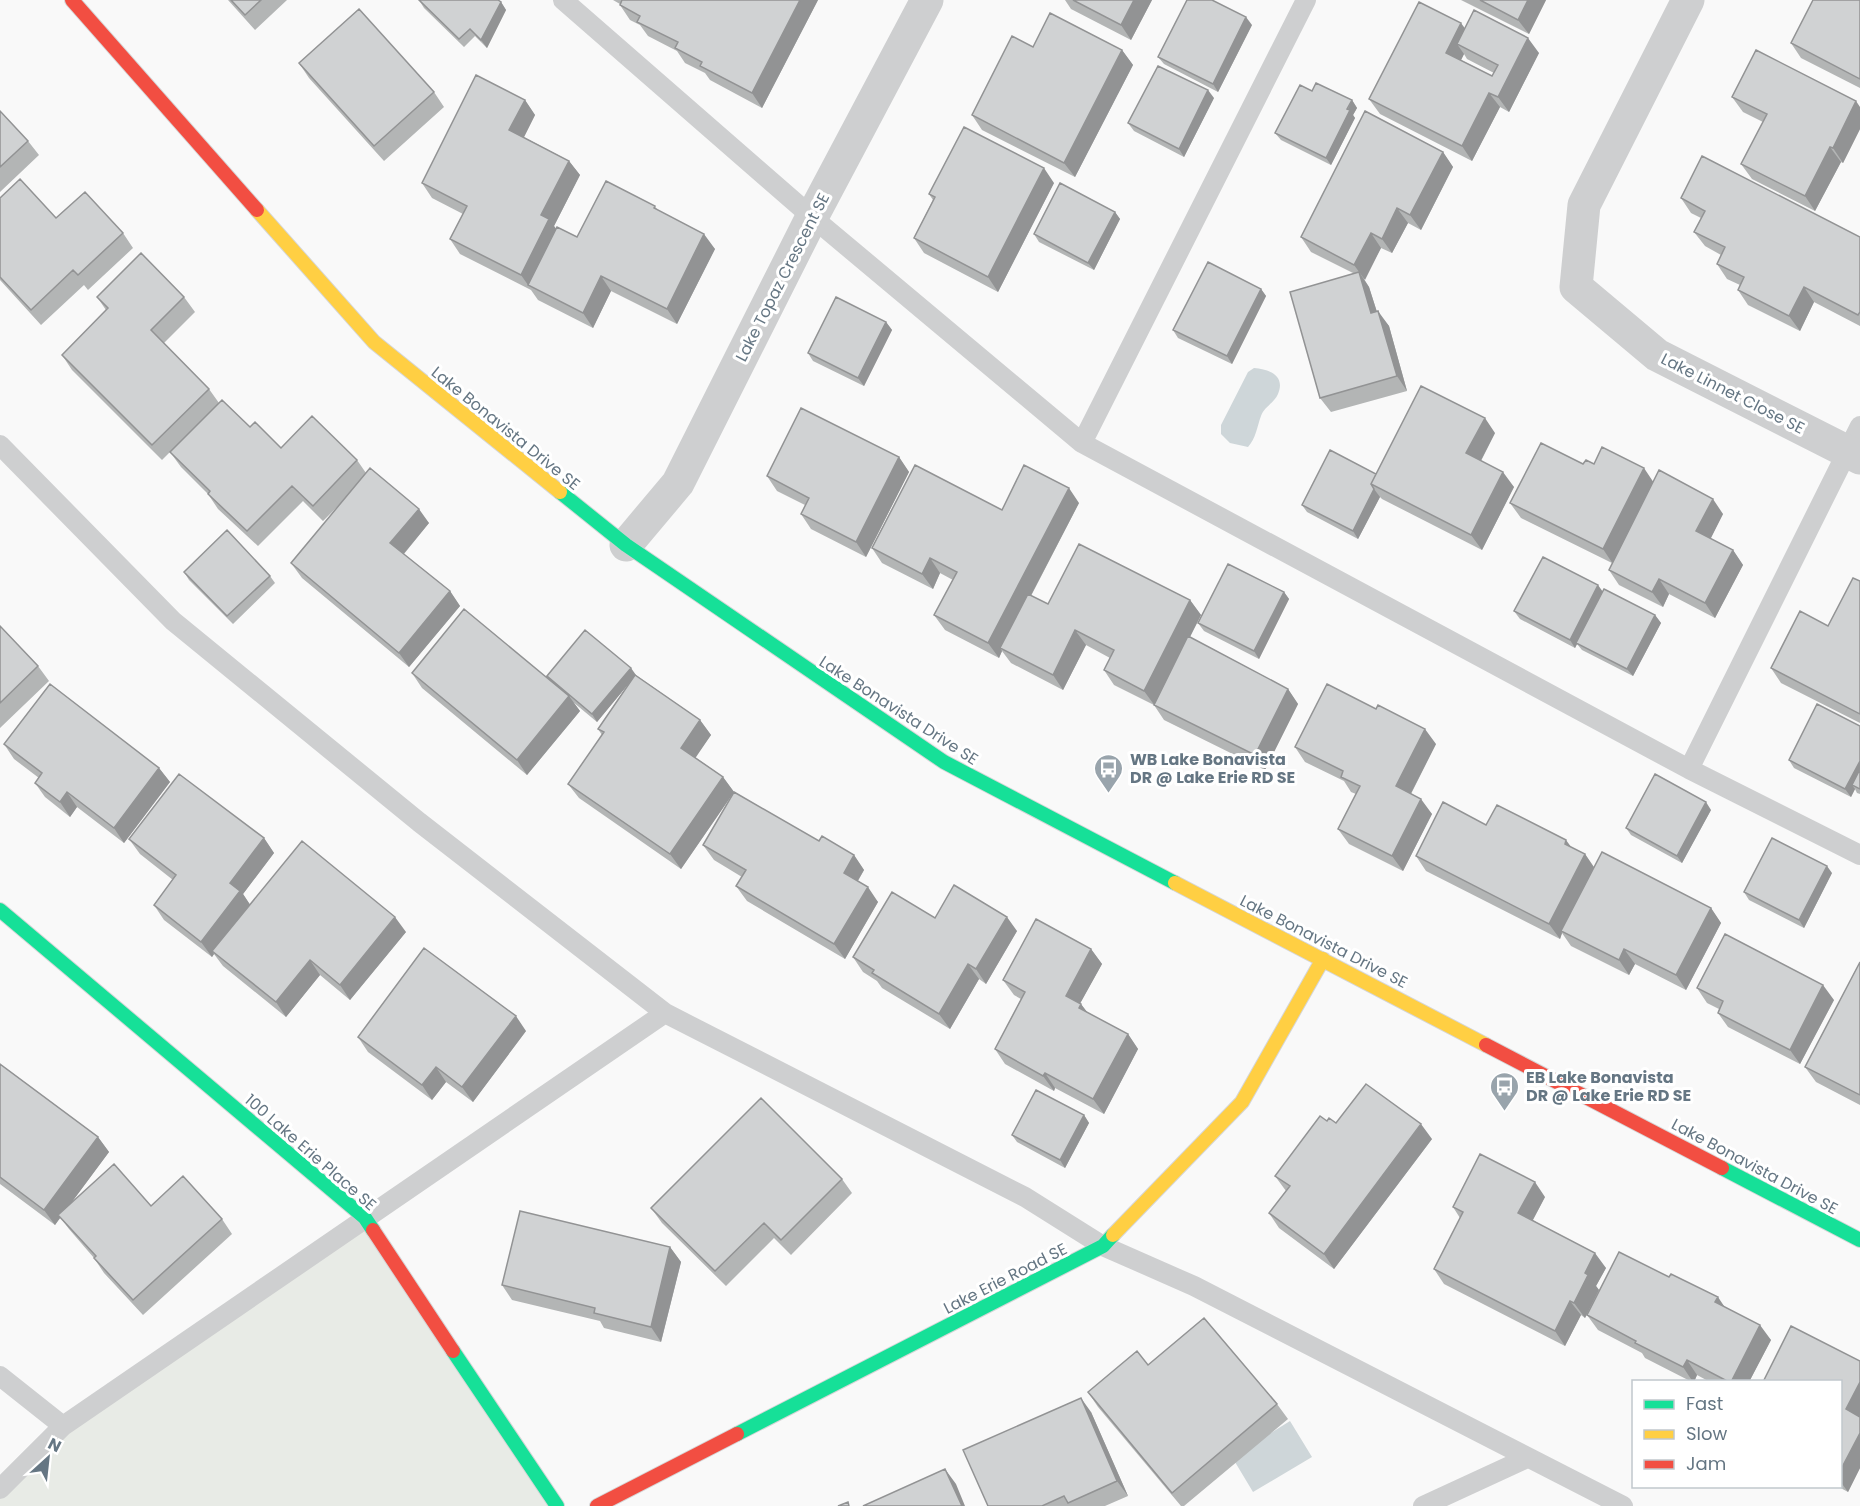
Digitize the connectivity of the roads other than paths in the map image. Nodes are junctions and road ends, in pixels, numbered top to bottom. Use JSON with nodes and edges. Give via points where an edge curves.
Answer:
{"nodes":[{"id":1,"x":72,"y":0,"type":"edge"},
{"id":2,"x":563,"y":0,"type":"edge"},
{"id":3,"x":927,"y":0,"type":"edge"},
{"id":4,"x":1306,"y":0,"type":"edge"},
{"id":5,"x":1688,"y":0,"type":"edge"},
{"id":6,"x":812,"y":217,"type":"junction"},
{"id":7,"x":1082,"y":443,"type":"junction"},
{"id":8,"x":0,"y":445,"type":"edge"},
{"id":9,"x":1855,"y":445,"type":"edge"},
{"id":10,"x":626,"y":545,"type":"junction"},
{"id":11,"x":1689,"y":769,"type":"junction"},
{"id":12,"x":1860,"y":855,"type":"edge"},
{"id":13,"x":0,"y":910,"type":"edge"},
{"id":14,"x":1323,"y":959,"type":"junction"},
{"id":15,"x":665,"y":1013,"type":"junction"},
{"id":16,"x":365,"y":1218,"type":"junction"},
{"id":17,"x":1860,"y":1240,"type":"edge"},
{"id":18,"x":1104,"y":1246,"type":"junction"},
{"id":19,"x":0,"y":1376,"type":"edge"},
{"id":20,"x":63,"y":1426,"type":"junction"},
{"id":21,"x":1527,"y":1458,"type":"junction"},
{"id":22,"x":0,"y":1489,"type":"edge"},
{"id":23,"x":556,"y":1506,"type":"edge"},
{"id":24,"x":597,"y":1506,"type":"edge"},
{"id":25,"x":1423,"y":1506,"type":"edge"},
{"id":26,"x":1623,"y":1506,"type":"edge"}],
"edges":[{"from":1,"to":10,"type":"street","name":"Lake Bonavista Drive SE","via":[[374,342]]},
{"from":2,"to":6,"type":"lane"},
{"from":3,"to":6,"type":"street","name":"Lake Topaz Crescent SE"},
{"from":4,"to":7,"type":"lane"},
{"from":5,"to":9,"type":"street","name":"Lake Linnet Close SE","via":[[1584,205],[1576,287],[1657,355]]},
{"from":6,"to":7,"type":"lane"},
{"from":6,"to":10,"type":"street","name":"Lake Topaz Crescent SE","via":[[678,483]]},
{"from":7,"to":11,"type":"lane"},
{"from":8,"to":15,"type":"lane","via":[[173,621],[419,822]]},
{"from":9,"to":11,"type":"lane"},
{"from":10,"to":14,"type":"street","name":"Lake Bonavista Drive SE","via":[[944,762]]},
{"from":11,"to":12,"type":"lane"},
{"from":13,"to":16,"type":"street","name":"100 Lake Erie Place SE"},
{"from":14,"to":17,"type":"street","name":"Lake Bonavista Drive SE"},
{"from":14,"to":18,"type":"street","name":"Lake Erie Road SE","via":[[1242,1102]]},
{"from":15,"to":16,"type":"lane"},
{"from":15,"to":18,"type":"lane","via":[[1025,1197]]},
{"from":16,"to":20,"type":"lane"},
{"from":16,"to":23,"type":"street","name":"100 Lake Erie Place SE"},
{"from":18,"to":21,"type":"lane","via":[[1194,1286]]},
{"from":18,"to":24,"type":"street","name":"Lake Erie Road SE"},
{"from":19,"to":20,"type":"lane"},
{"from":20,"to":22,"type":"lane"},
{"from":21,"to":25,"type":"lane"},
{"from":21,"to":26,"type":"lane"}]}
